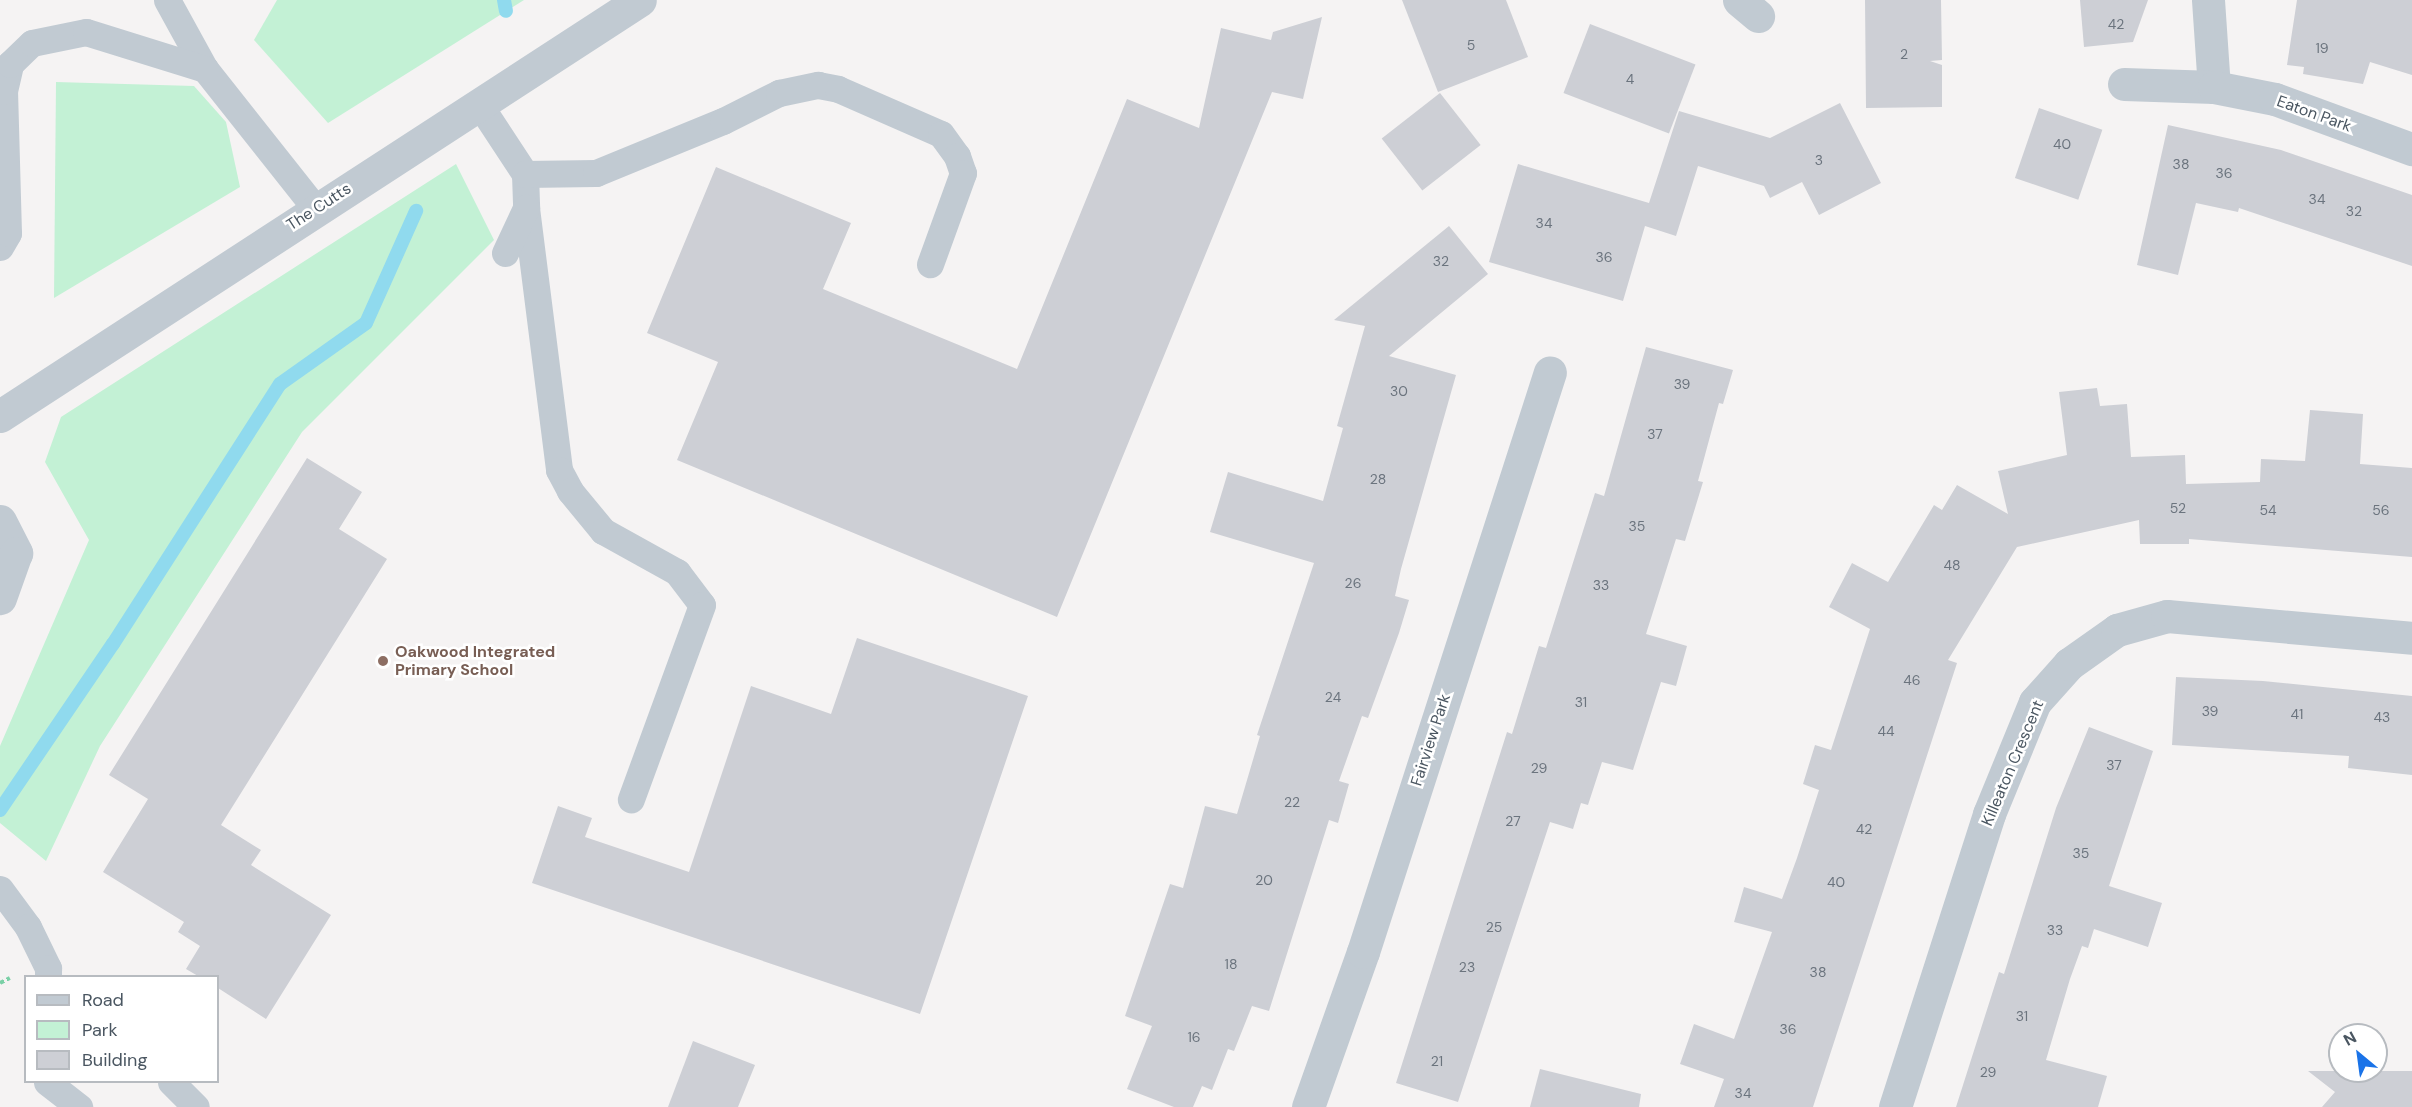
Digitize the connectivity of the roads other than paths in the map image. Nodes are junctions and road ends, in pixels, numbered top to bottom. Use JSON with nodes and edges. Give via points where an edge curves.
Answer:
{"nodes":[{"id":1,"x":167,"y":0,"type":"edge"},
{"id":2,"x":640,"y":0,"type":"edge"},
{"id":3,"x":2208,"y":0,"type":"edge"},
{"id":4,"x":5,"y":54,"type":"edge"},
{"id":5,"x":205,"y":69,"type":"junction"},
{"id":6,"x":2124,"y":84,"type":"dead end"},
{"id":7,"x":2214,"y":87,"type":"junction"},
{"id":8,"x":479,"y":104,"type":"junction"},
{"id":9,"x":2412,"y":149,"type":"edge"},
{"id":10,"x":525,"y":174,"type":"junction"},
{"id":11,"x":526,"y":208,"type":"junction"},
{"id":12,"x":316,"y":209,"type":"junction"},
{"id":13,"x":0,"y":247,"type":"edge"},
{"id":14,"x":505,"y":253,"type":"dead end"},
{"id":15,"x":930,"y":264,"type":"dead end"},
{"id":16,"x":1550,"y":372,"type":"dead end"},
{"id":17,"x":0,"y":416,"type":"edge"},
{"id":18,"x":0,"y":521,"type":"edge"},
{"id":19,"x":0,"y":598,"type":"edge"},
{"id":20,"x":2412,"y":638,"type":"edge"},
{"id":21,"x":631,"y":799,"type":"dead end"},
{"id":22,"x":0,"y":889,"type":"edge"},
{"id":23,"x":52,"y":974,"type":"edge"},
{"id":24,"x":48,"y":1083,"type":"edge"},
{"id":25,"x":172,"y":1083,"type":"edge"},
{"id":26,"x":79,"y":1107,"type":"edge"},
{"id":27,"x":196,"y":1107,"type":"edge"},
{"id":28,"x":1308,"y":1107,"type":"edge"},
{"id":29,"x":1895,"y":1107,"type":"edge"}],
"edges":[{"from":1,"to":5,"type":"lane"},
{"from":2,"to":8,"type":"street","name":"The Cutts"},
{"from":3,"to":7,"type":"street"},
{"from":4,"to":5,"type":"lane","via":[[32,43],[86,32]]},
{"from":4,"to":13,"type":"lane","via":[[8,233]]},
{"from":5,"to":12,"type":"lane"},
{"from":6,"to":7,"type":"street","name":"Eaton Park"},
{"from":7,"to":9,"type":"street","name":"Eaton Park","via":[[2275,99]]},
{"from":8,"to":10,"type":"lane"},
{"from":8,"to":12,"type":"street","name":"The Cutts"},
{"from":10,"to":11,"type":"lane"},
{"from":10,"to":15,"type":"lane","via":[[596,173],[723,121],[779,93],[818,85],[838,89],[941,134],[957,156],[963,173]]},
{"from":11,"to":14,"type":"lane"},
{"from":11,"to":21,"type":"lane","via":[[559,470],[570,491],[603,531],[677,572],[702,605]]},
{"from":12,"to":17,"type":"street","name":"The Cutts"},
{"from":16,"to":28,"type":"street","name":"Fairview Park","via":[[1363,952]]},
{"from":18,"to":19,"type":"street","via":[[16,553]]},
{"from":20,"to":29,"type":"street","name":"Killeaton Crescent","via":[[2167,616],[2116,630],[2069,664],[2035,702],[1989,814]]},
{"from":22,"to":23,"type":"lane","via":[[28,927]]},
{"from":24,"to":26,"type":"lane"},
{"from":25,"to":27,"type":"lane"}]}
